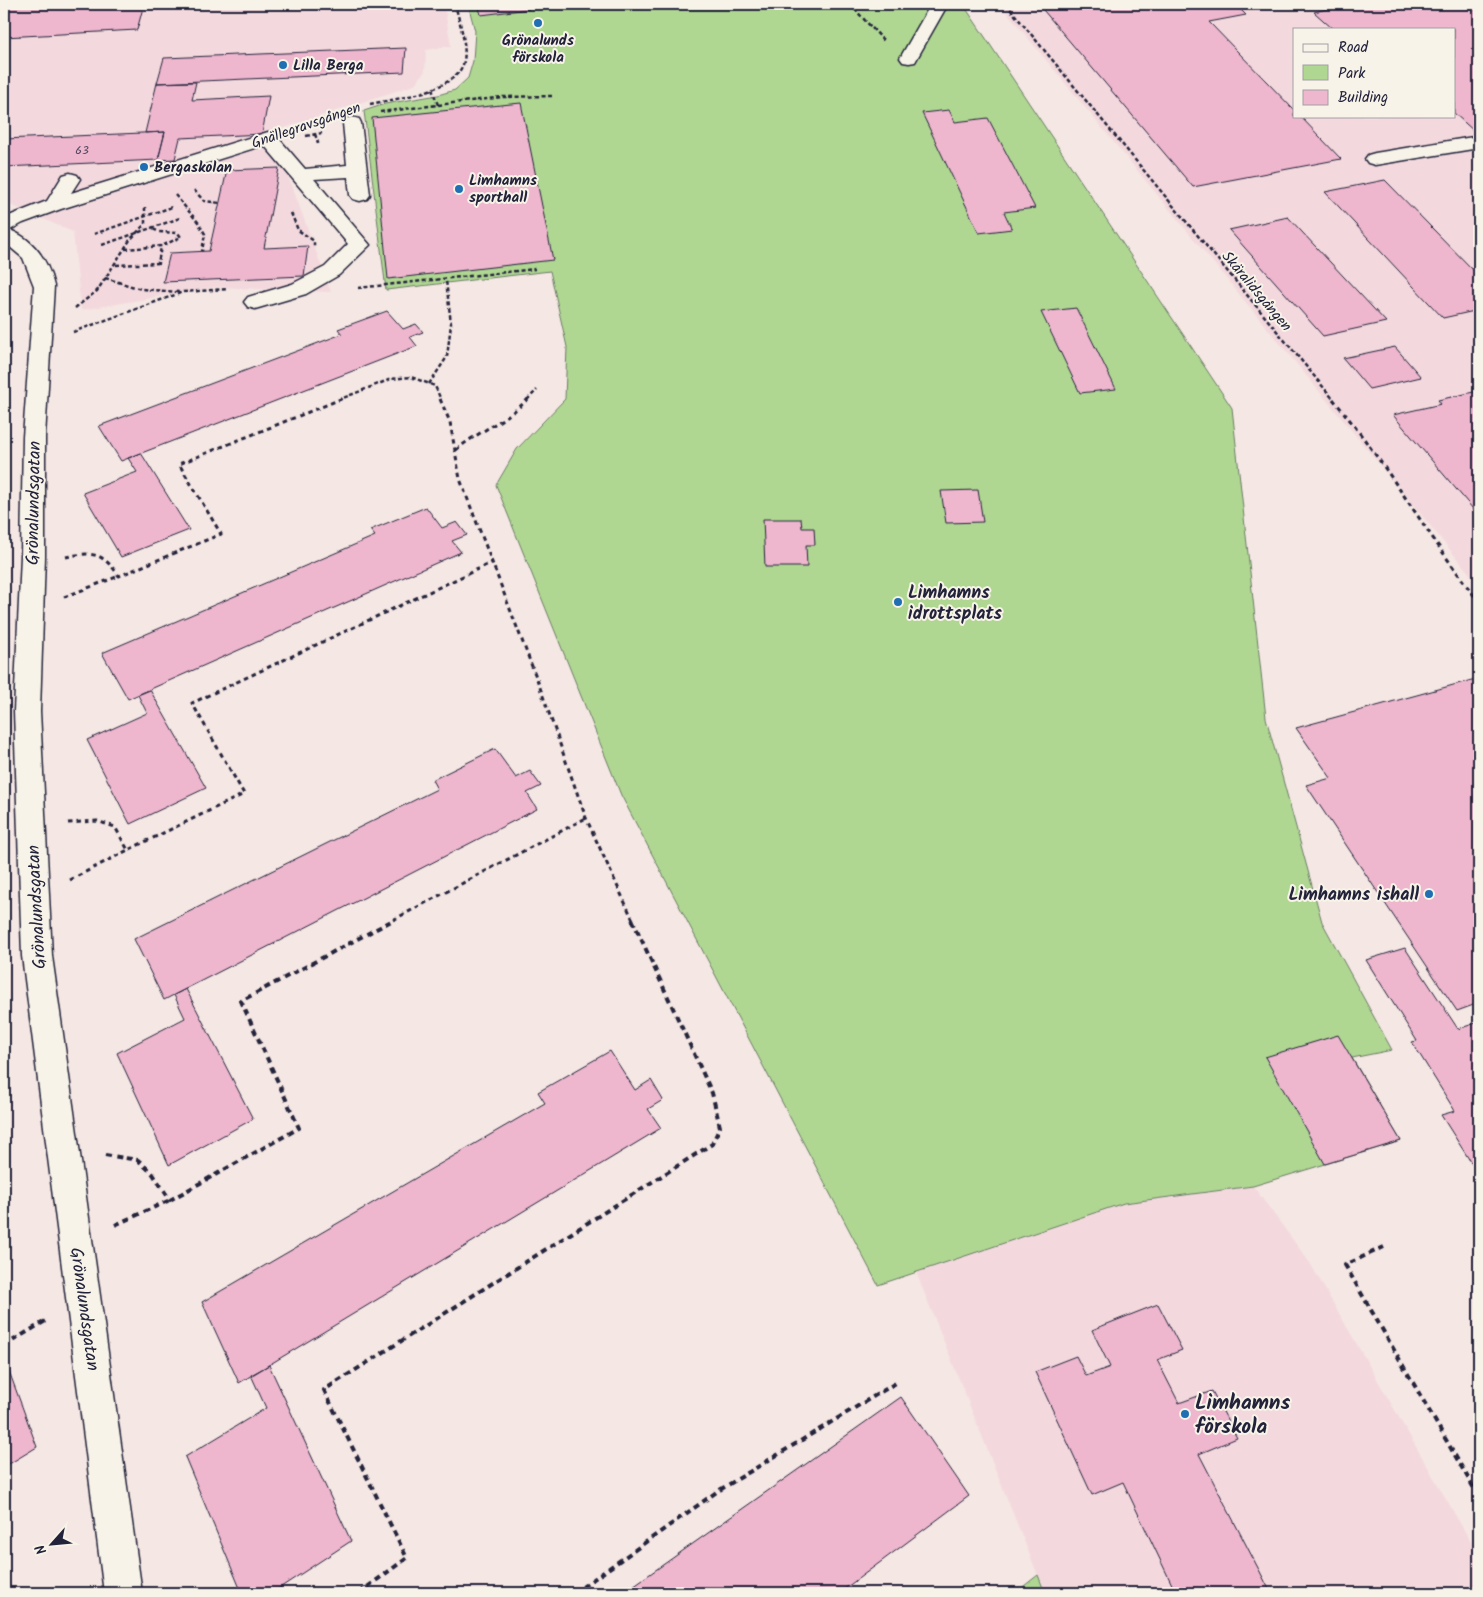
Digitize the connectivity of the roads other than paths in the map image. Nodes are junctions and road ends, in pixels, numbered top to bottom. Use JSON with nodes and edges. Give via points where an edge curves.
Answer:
{"nodes":[{"id":1,"x":939,"y":4,"type":"edge"},
{"id":2,"x":909,"y":58,"type":"dead end"},
{"id":3,"x":352,"y":123,"type":"road end"},
{"id":4,"x":1479,"y":142,"type":"edge"},
{"id":5,"x":1375,"y":159,"type":"dead end"},
{"id":6,"x":293,"y":169,"type":"junction"},
{"id":7,"x":358,"y":170,"type":"junction"},
{"id":8,"x":70,"y":179,"type":"dead end"},
{"id":9,"x":360,"y":195,"type":"dead end"},
{"id":10,"x":54,"y":205,"type":"junction"},
{"id":11,"x":4,"y":226,"type":"edge"},
{"id":12,"x":4,"y":235,"type":"edge"},
{"id":13,"x":255,"y":302,"type":"dead end"},
{"id":14,"x":123,"y":1593,"type":"edge"}],
"edges":[{"from":1,"to":2,"type":"street"},
{"from":3,"to":7,"type":"street"},
{"from":4,"to":5,"type":"street"},
{"from":6,"to":7,"type":"street"},
{"from":6,"to":10,"type":"street","name":"Gnällegravsgången","via":[[270,141]]},
{"from":6,"to":13,"type":"street","via":[[360,245],[332,271],[299,289]]},
{"from":7,"to":9,"type":"street"},
{"from":8,"to":10,"type":"street"},
{"from":10,"to":11,"type":"street","name":"Gnällegravsgången"},
{"from":12,"to":14,"type":"street","name":"Grönalundsgatan","via":[[23,244],[41,270],[44,286],[34,436],[27,721],[38,956]]}]}
